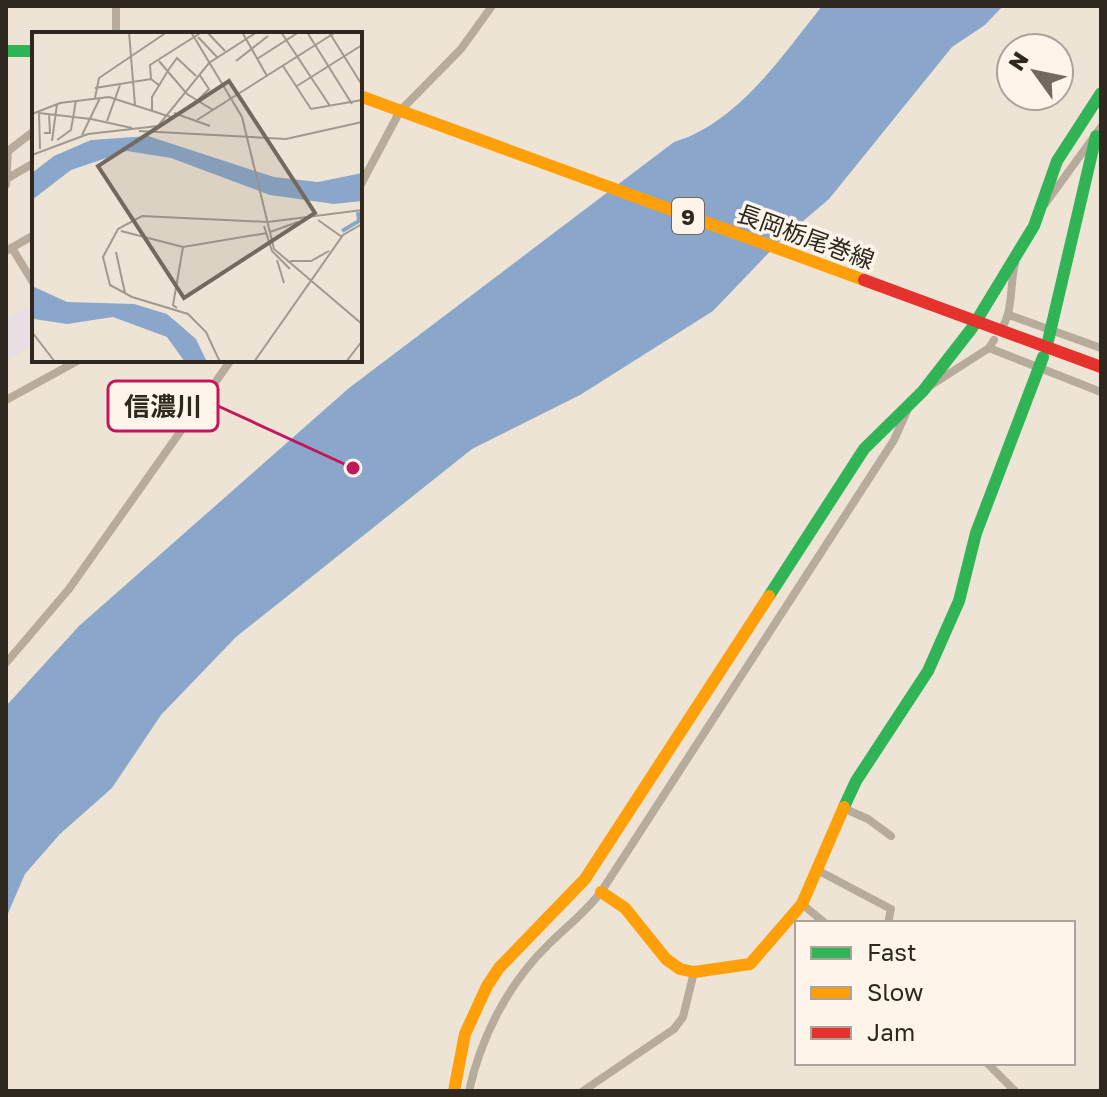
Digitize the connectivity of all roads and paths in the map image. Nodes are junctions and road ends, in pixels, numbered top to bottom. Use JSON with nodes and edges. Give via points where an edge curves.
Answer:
{"nodes":[{"id":1,"x":116,"y":6,"type":"edge"},
{"id":2,"x":492,"y":6,"type":"edge"},
{"id":3,"x":116,"y":32,"type":"edge"},
{"id":4,"x":6,"y":51,"type":"edge"},
{"id":5,"x":32,"y":51,"type":"edge"},
{"id":6,"x":1101,"y":93,"type":"edge"},
{"id":7,"x":362,"y":97,"type":"edge"},
{"id":8,"x":406,"y":113,"type":"junction"},
{"id":9,"x":32,"y":132,"type":"edge"},
{"id":10,"x":1099,"y":132,"type":"edge"},
{"id":11,"x":7,"y":151,"type":"edge"},
{"id":12,"x":32,"y":164,"type":"edge"},
{"id":13,"x":7,"y":181,"type":"edge"},
{"id":14,"x":362,"y":183,"type":"edge"},
{"id":15,"x":1043,"y":206,"type":"junction"},
{"id":16,"x":32,"y":236,"type":"edge"},
{"id":17,"x":1021,"y":245,"type":"junction"},
{"id":18,"x":9,"y":249,"type":"edge"},
{"id":19,"x":32,"y":281,"type":"edge"},
{"id":20,"x":1009,"y":315,"type":"junction"},
{"id":21,"x":970,"y":319,"type":"junction"},
{"id":22,"x":1004,"y":324,"type":"dead end"},
{"id":23,"x":1050,"y":335,"type":"junction"},
{"id":24,"x":1101,"y":348,"type":"edge"},
{"id":25,"x":1043,"y":357,"type":"dead end"},
{"id":26,"x":73,"y":362,"type":"edge"},
{"id":27,"x":230,"y":362,"type":"edge"},
{"id":28,"x":1101,"y":367,"type":"edge"},
{"id":29,"x":1037,"y":370,"type":"junction"},
{"id":30,"x":923,"y":391,"type":"junction"},
{"id":31,"x":1101,"y":392,"type":"edge"},
{"id":32,"x":6,"y":400,"type":"edge"},
{"id":33,"x":910,"y":403,"type":"junction"},
{"id":34,"x":6,"y":663,"type":"edge"},
{"id":35,"x":842,"y":807,"type":"junction"},
{"id":36,"x":891,"y":836,"type":"dead end"},
{"id":37,"x":819,"y":871,"type":"junction"},
{"id":38,"x":601,"y":892,"type":"junction"},
{"id":39,"x":802,"y":904,"type":"junction"},
{"id":40,"x":823,"y":921,"type":"edge"},
{"id":41,"x":888,"y":921,"type":"edge"},
{"id":42,"x":694,"y":972,"type":"junction"},
{"id":43,"x":989,"y":1065,"type":"edge"},
{"id":44,"x":454,"y":1091,"type":"edge"},
{"id":45,"x":469,"y":1091,"type":"edge"},
{"id":46,"x":583,"y":1091,"type":"edge"},
{"id":47,"x":1015,"y":1091,"type":"edge"}],
"edges":[{"from":1,"to":3,"type":"street"},
{"from":2,"to":8,"type":"street"},
{"from":4,"to":5,"type":"street"},
{"from":6,"to":15,"type":"street","via":[[1057,161]]},
{"from":7,"to":8,"type":"street","name":"長岡栃尾巻線","number":"9"},
{"from":8,"to":14,"type":"street"},
{"from":8,"to":21,"type":"street","name":"長岡栃尾巻線","number":"9"},
{"from":9,"to":11,"type":"street"},
{"from":10,"to":15,"type":"street"},
{"from":10,"to":23,"type":"street"},
{"from":11,"to":13,"type":"street"},
{"from":12,"to":13,"type":"street"},
{"from":15,"to":17,"type":"street"},
{"from":16,"to":18,"type":"street"},
{"from":17,"to":20,"type":"street","via":[[1010,280]]},
{"from":17,"to":21,"type":"street"},
{"from":18,"to":19,"type":"street"},
{"from":20,"to":22,"type":"street"},
{"from":20,"to":23,"type":"street"},
{"from":21,"to":28,"type":"street","name":"長岡栃尾巻線","number":"9"},
{"from":21,"to":30,"type":"street"},
{"from":23,"to":24,"type":"street"},
{"from":25,"to":29,"type":"street"},
{"from":26,"to":32,"type":"street"},
{"from":27,"to":34,"type":"street","via":[[69,589]]},
{"from":29,"to":30,"type":"street","via":[[992,344]]},
{"from":29,"to":31,"type":"street"},
{"from":29,"to":35,"type":"street","via":[[976,533],[948,628],[928,671]]},
{"from":30,"to":33,"type":"street"},
{"from":33,"to":38,"type":"street","via":[[894,440]]},
{"from":33,"to":44,"type":"street","via":[[864,449],[585,879],[487,986],[465,1034]]},
{"from":35,"to":36,"type":"street"},
{"from":35,"to":37,"type":"street"},
{"from":37,"to":39,"type":"street"},
{"from":37,"to":41,"type":"street","via":[[891,909]]},
{"from":38,"to":42,"type":"street","via":[[625,908],[666,959]]},
{"from":38,"to":45,"type":"street","via":[[540,954],[499,1010]]},
{"from":39,"to":40,"type":"street"},
{"from":39,"to":42,"type":"street","via":[[750,964]]},
{"from":42,"to":46,"type":"street","via":[[683,1017],[674,1029]]},
{"from":43,"to":47,"type":"street"}]}
